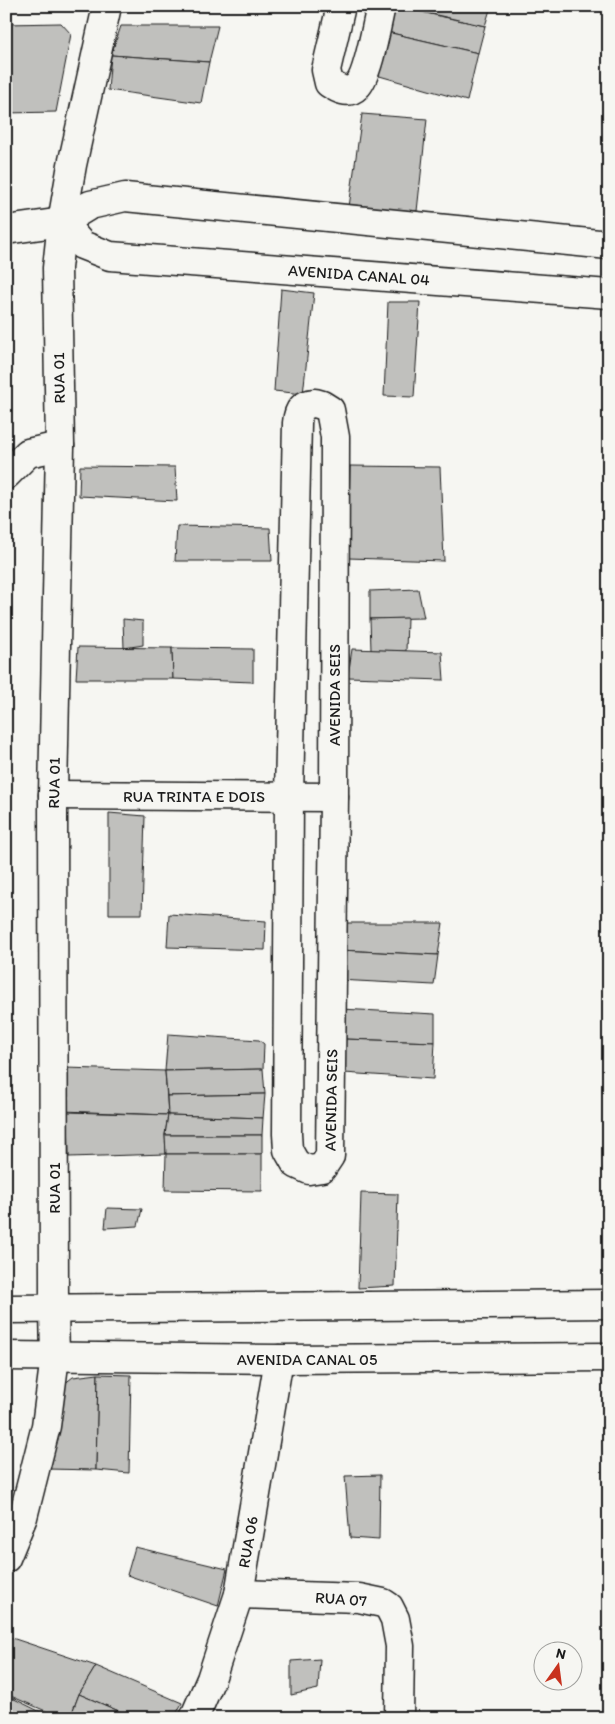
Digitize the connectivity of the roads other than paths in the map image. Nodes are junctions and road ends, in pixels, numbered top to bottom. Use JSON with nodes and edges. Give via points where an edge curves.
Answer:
{"nodes":[{"id":1,"x":107,"y":6,"type":"edge"},
{"id":2,"x":341,"y":6,"type":"edge"},
{"id":3,"x":380,"y":6,"type":"edge"},
{"id":4,"x":62,"y":222,"type":"junction"},
{"id":5,"x":6,"y":230,"type":"edge"},
{"id":6,"x":609,"y":245,"type":"edge"},
{"id":7,"x":609,"y":294,"type":"edge"},
{"id":8,"x":60,"y":446,"type":"junction"},
{"id":9,"x":6,"y":475,"type":"edge"},
{"id":10,"x":53,"y":795,"type":"junction"},
{"id":11,"x":289,"y":796,"type":"junction"},
{"id":12,"x":334,"y":797,"type":"junction"},
{"id":13,"x":609,"y":1304,"type":"edge"},
{"id":14,"x":6,"y":1309,"type":"edge"},
{"id":15,"x":54,"y":1309,"type":"junction"},
{"id":16,"x":6,"y":1356,"type":"edge"},
{"id":17,"x":609,"y":1357,"type":"edge"},
{"id":18,"x":55,"y":1358,"type":"junction"},
{"id":19,"x":279,"y":1359,"type":"junction"},
{"id":20,"x":6,"y":1558,"type":"edge"},
{"id":21,"x":239,"y":1594,"type":"junction"},
{"id":22,"x":194,"y":1718,"type":"edge"},
{"id":23,"x":399,"y":1718,"type":"edge"}],
"edges":[{"from":1,"to":4,"type":"street","name":"RUA 01"},
{"from":2,"to":3,"type":"street","via":[[326,70],[329,83],[341,91],[353,89],[364,79]]},
{"from":4,"to":5,"type":"street"},
{"from":4,"to":6,"type":"street","via":[[90,205],[124,197]]},
{"from":4,"to":7,"type":"street","name":"AVENIDA CANAL 04","via":[[82,245],[110,256]]},
{"from":4,"to":8,"type":"street","name":"RUA 01","via":[[57,268]]},
{"from":8,"to":9,"type":"street","via":[[28,453]]},
{"from":8,"to":10,"type":"street","name":"RUA 01"},
{"from":10,"to":11,"type":"street","name":"RUA TRINTA E DOIS"},
{"from":10,"to":15,"type":"street","name":"RUA 01"},
{"from":11,"to":12,"type":"street","name":"RUA TRINTA E DOIS"},
{"from":11,"to":12,"type":"street","name":"AVENIDA SEIS","via":[[287,1134],[288,1150],[296,1164],[309,1170],[322,1168],[330,1156]]},
{"from":11,"to":12,"type":"street","name":"AVENIDA SEIS","via":[[297,424],[302,408],[315,403],[330,410],[335,437]]},
{"from":13,"to":15,"type":"street"},
{"from":14,"to":15,"type":"street"},
{"from":15,"to":18,"type":"street","name":"RUA 01"},
{"from":16,"to":18,"type":"street","name":"AVENIDA CANAL 05"},
{"from":17,"to":19,"type":"street","name":"AVENIDA CANAL 05"},
{"from":18,"to":19,"type":"street","name":"AVENIDA CANAL 05"},
{"from":18,"to":20,"type":"street","name":"RUA 01","via":[[46,1426],[26,1508]]},
{"from":19,"to":21,"type":"street","name":"RUA 06"},
{"from":21,"to":22,"type":"street","name":"RUA 06","via":[[211,1679]]},
{"from":21,"to":23,"type":"street","name":"RUA 07","via":[[359,1598],[389,1607],[395,1618],[400,1646]]}]}
